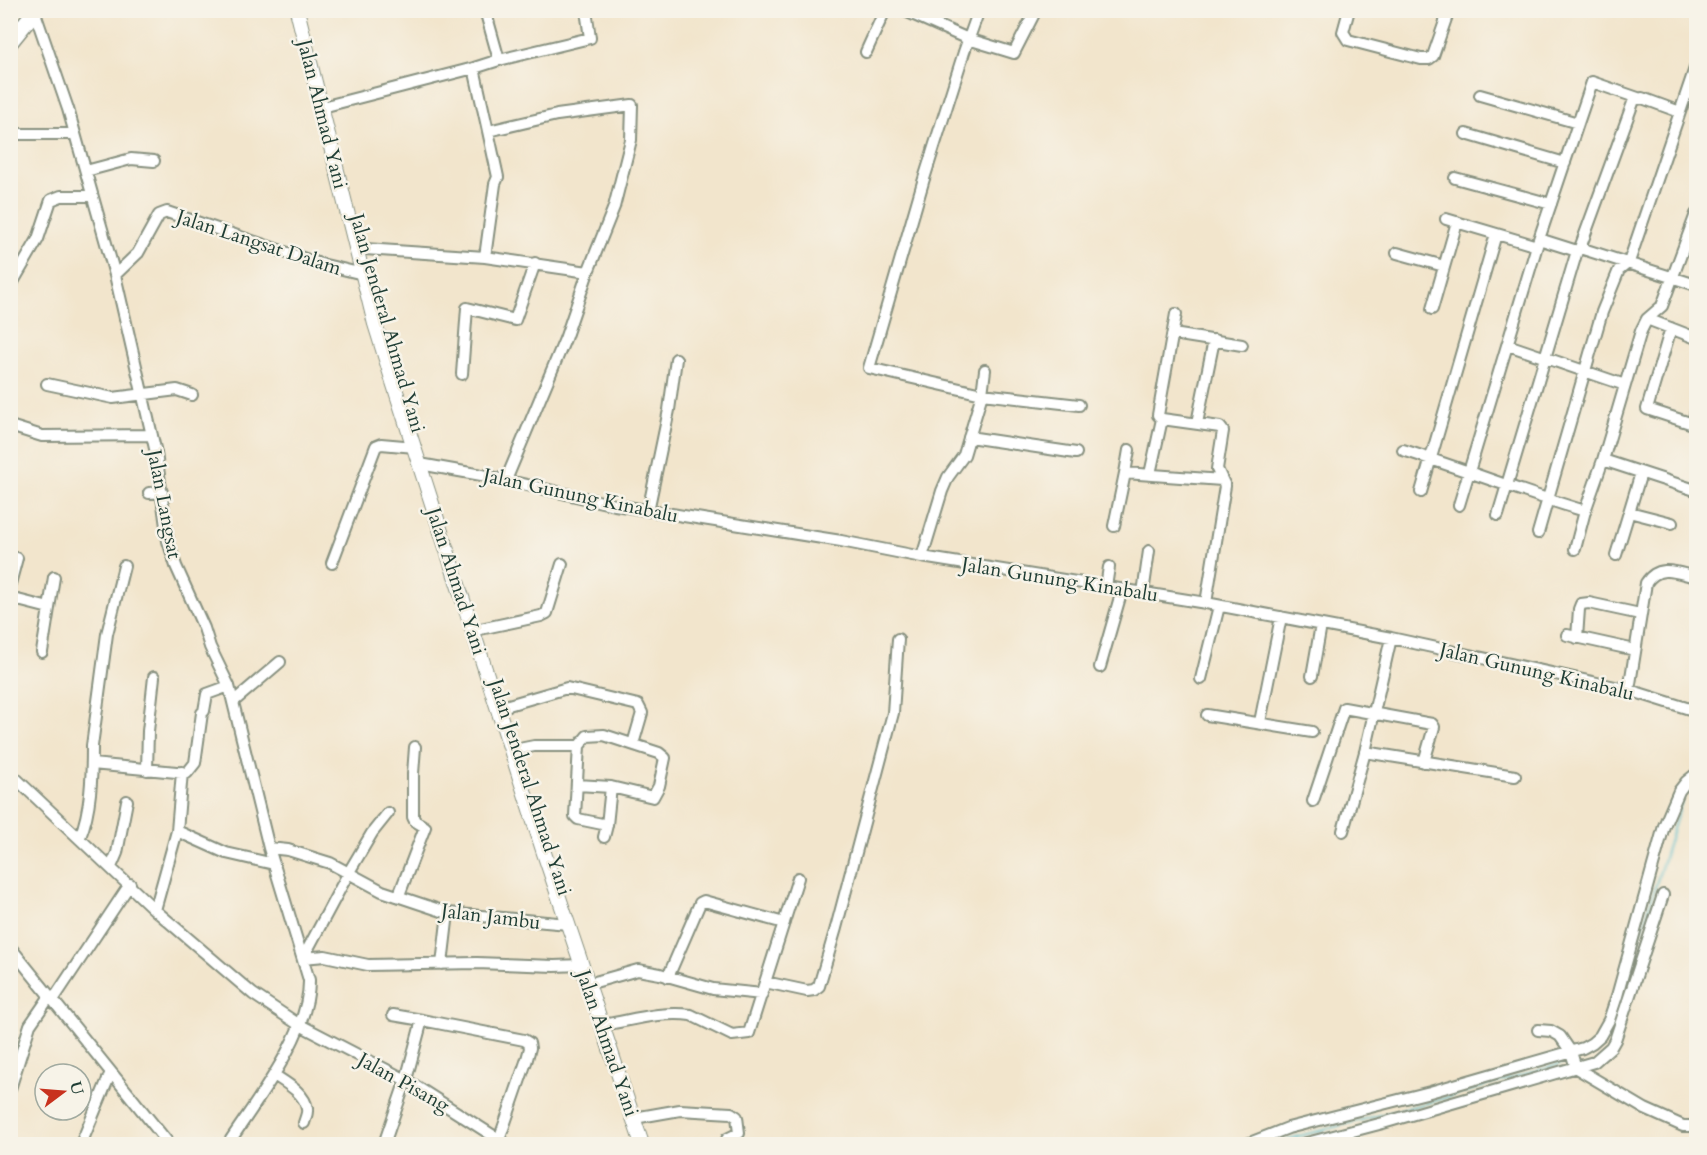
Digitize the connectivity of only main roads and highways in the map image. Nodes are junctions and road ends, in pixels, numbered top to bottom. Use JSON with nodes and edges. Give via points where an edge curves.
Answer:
{"nodes":[{"id":1,"x":297,"y":10,"type":"edge"},
{"id":2,"x":307,"y":10,"type":"edge"},
{"id":3,"x":35,"y":12,"type":"edge"},
{"id":4,"x":10,"y":42,"type":"edge"},
{"id":5,"x":424,"y":464,"type":"junction"},
{"id":6,"x":514,"y":743,"type":"junction"},
{"id":7,"x":548,"y":852,"type":"junction"},
{"id":8,"x":642,"y":1144,"type":"edge"},
{"id":9,"x":650,"y":1144,"type":"edge"}],
"edges":[{"from":1,"to":5,"type":"main road","name":"Jalan Ahmad Yani","via":[[375,324]]},
{"from":2,"to":5,"type":"main road","name":"Jalan Jenderal Ahmad Yani","via":[[383,322]]},
{"from":3,"to":4,"type":"highway"},
{"from":5,"to":6,"type":"main road","name":"Jalan Ahmad Yani"},
{"from":5,"to":6,"type":"main road","name":"Jalan Jenderal Ahmad Yani"},
{"from":6,"to":7,"type":"main road","name":"Jalan Ahmad Yani"},
{"from":7,"to":8,"type":"main road","name":"Jalan Ahmad Yani","via":[[568,924]]},
{"from":7,"to":9,"type":"main road","name":"Jalan Jenderal Ahmad Yani"}]}
